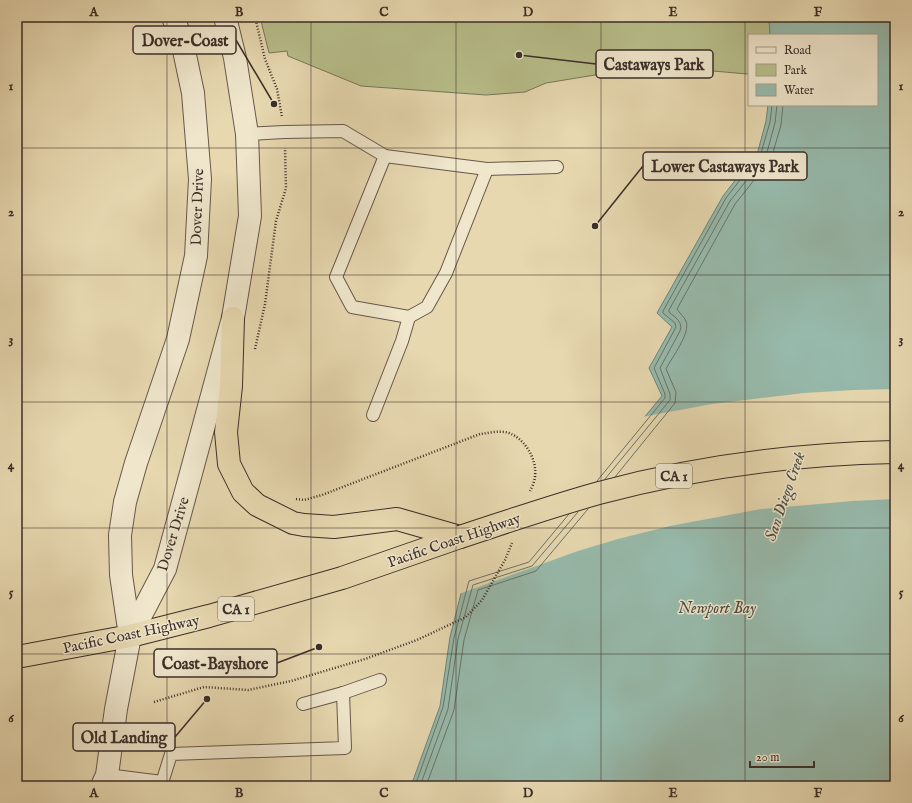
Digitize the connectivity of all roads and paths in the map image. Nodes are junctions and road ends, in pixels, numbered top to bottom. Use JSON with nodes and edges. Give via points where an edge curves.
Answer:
{"nodes":[{"id":1,"x":173,"y":17,"type":"edge"},
{"id":2,"x":225,"y":17,"type":"edge"},
{"id":3,"x":255,"y":17,"type":"edge"},
{"id":4,"x":284,"y":132,"type":"junction"},
{"id":5,"x":247,"y":134,"type":"junction"},
{"id":6,"x":385,"y":156,"type":"junction"},
{"id":7,"x":557,"y":167,"type":"dead end"},
{"id":8,"x":487,"y":169,"type":"junction"},
{"id":9,"x":409,"y":317,"type":"junction"},
{"id":10,"x":233,"y":318,"type":"junction"},
{"id":11,"x":255,"y":353,"type":"dead end"},
{"id":12,"x":374,"y":415,"type":"dead end"},
{"id":13,"x":895,"y":452,"type":"edge"},
{"id":14,"x":530,"y":492,"type":"dead end"},
{"id":15,"x":291,"y":498,"type":"dead end"},
{"id":16,"x":460,"y":537,"type":"junction"},
{"id":17,"x":512,"y":542,"type":"dead end"},
{"id":18,"x":130,"y":636,"type":"junction"},
{"id":19,"x":17,"y":657,"type":"edge"},
{"id":20,"x":380,"y":680,"type":"dead end"},
{"id":21,"x":343,"y":693,"type":"junction"},
{"id":22,"x":154,"y":702,"type":"dead end"},
{"id":23,"x":303,"y":704,"type":"dead end"},
{"id":24,"x":107,"y":782,"type":"edge"},
{"id":25,"x":161,"y":784,"type":"edge"}],
"edges":[{"from":1,"to":18,"type":"street","name":"Dover Drive","via":[[182,41],[193,93],[200,179],[196,256],[178,339],[125,502],[120,535],[120,575]]},
{"from":2,"to":5,"type":"street","name":"Dover Drive","via":[[235,58]]},
{"from":3,"to":4,"type":"path","via":[[265,59],[277,89]]},
{"from":4,"to":5,"type":"lane"},
{"from":4,"to":6,"type":"lane","via":[[343,131]]},
{"from":4,"to":11,"type":"path","via":[[286,188],[276,221],[265,304]]},
{"from":5,"to":10,"type":"street","name":"Dover Drive","via":[[250,216]]},
{"from":6,"to":8,"type":"lane"},
{"from":6,"to":9,"type":"lane","via":[[336,277],[352,307]]},
{"from":7,"to":8,"type":"lane"},
{"from":8,"to":9,"type":"lane","via":[[446,273],[427,307]]},
{"from":9,"to":12,"type":"lane"},
{"from":10,"to":16,"type":"highway","via":[[231,386],[226,432],[229,464],[243,492],[257,505],[293,523],[334,527],[397,519]]},
{"from":10,"to":18,"type":"street","name":"Dover Drive","via":[[164,569]]},
{"from":13,"to":16,"type":"highway","name":"Pacific Coast Highway","number":"CA 1","bridge":true,"via":[[756,462],[636,484],[598,493]]},
{"from":14,"to":15,"type":"path","via":[[535,477],[534,460],[524,444],[509,433],[498,432],[480,434],[322,495],[304,500]]},
{"from":16,"to":18,"type":"highway","name":"Pacific Coast Highway","number":"CA 1","via":[[342,578]]},
{"from":17,"to":22,"type":"path","via":[[505,560],[477,606],[466,617],[418,640],[291,681],[248,690],[204,687]]},
{"from":18,"to":19,"type":"highway","name":"Pacific Coast Highway","number":"CA 1"},
{"from":18,"to":24,"type":"street","via":[[109,752]]},
{"from":20,"to":21,"type":"lane"},
{"from":21,"to":23,"type":"lane"},
{"from":21,"to":25,"type":"lane","via":[[345,748],[171,754]]},
{"from":24,"to":25,"type":"lane"}]}
